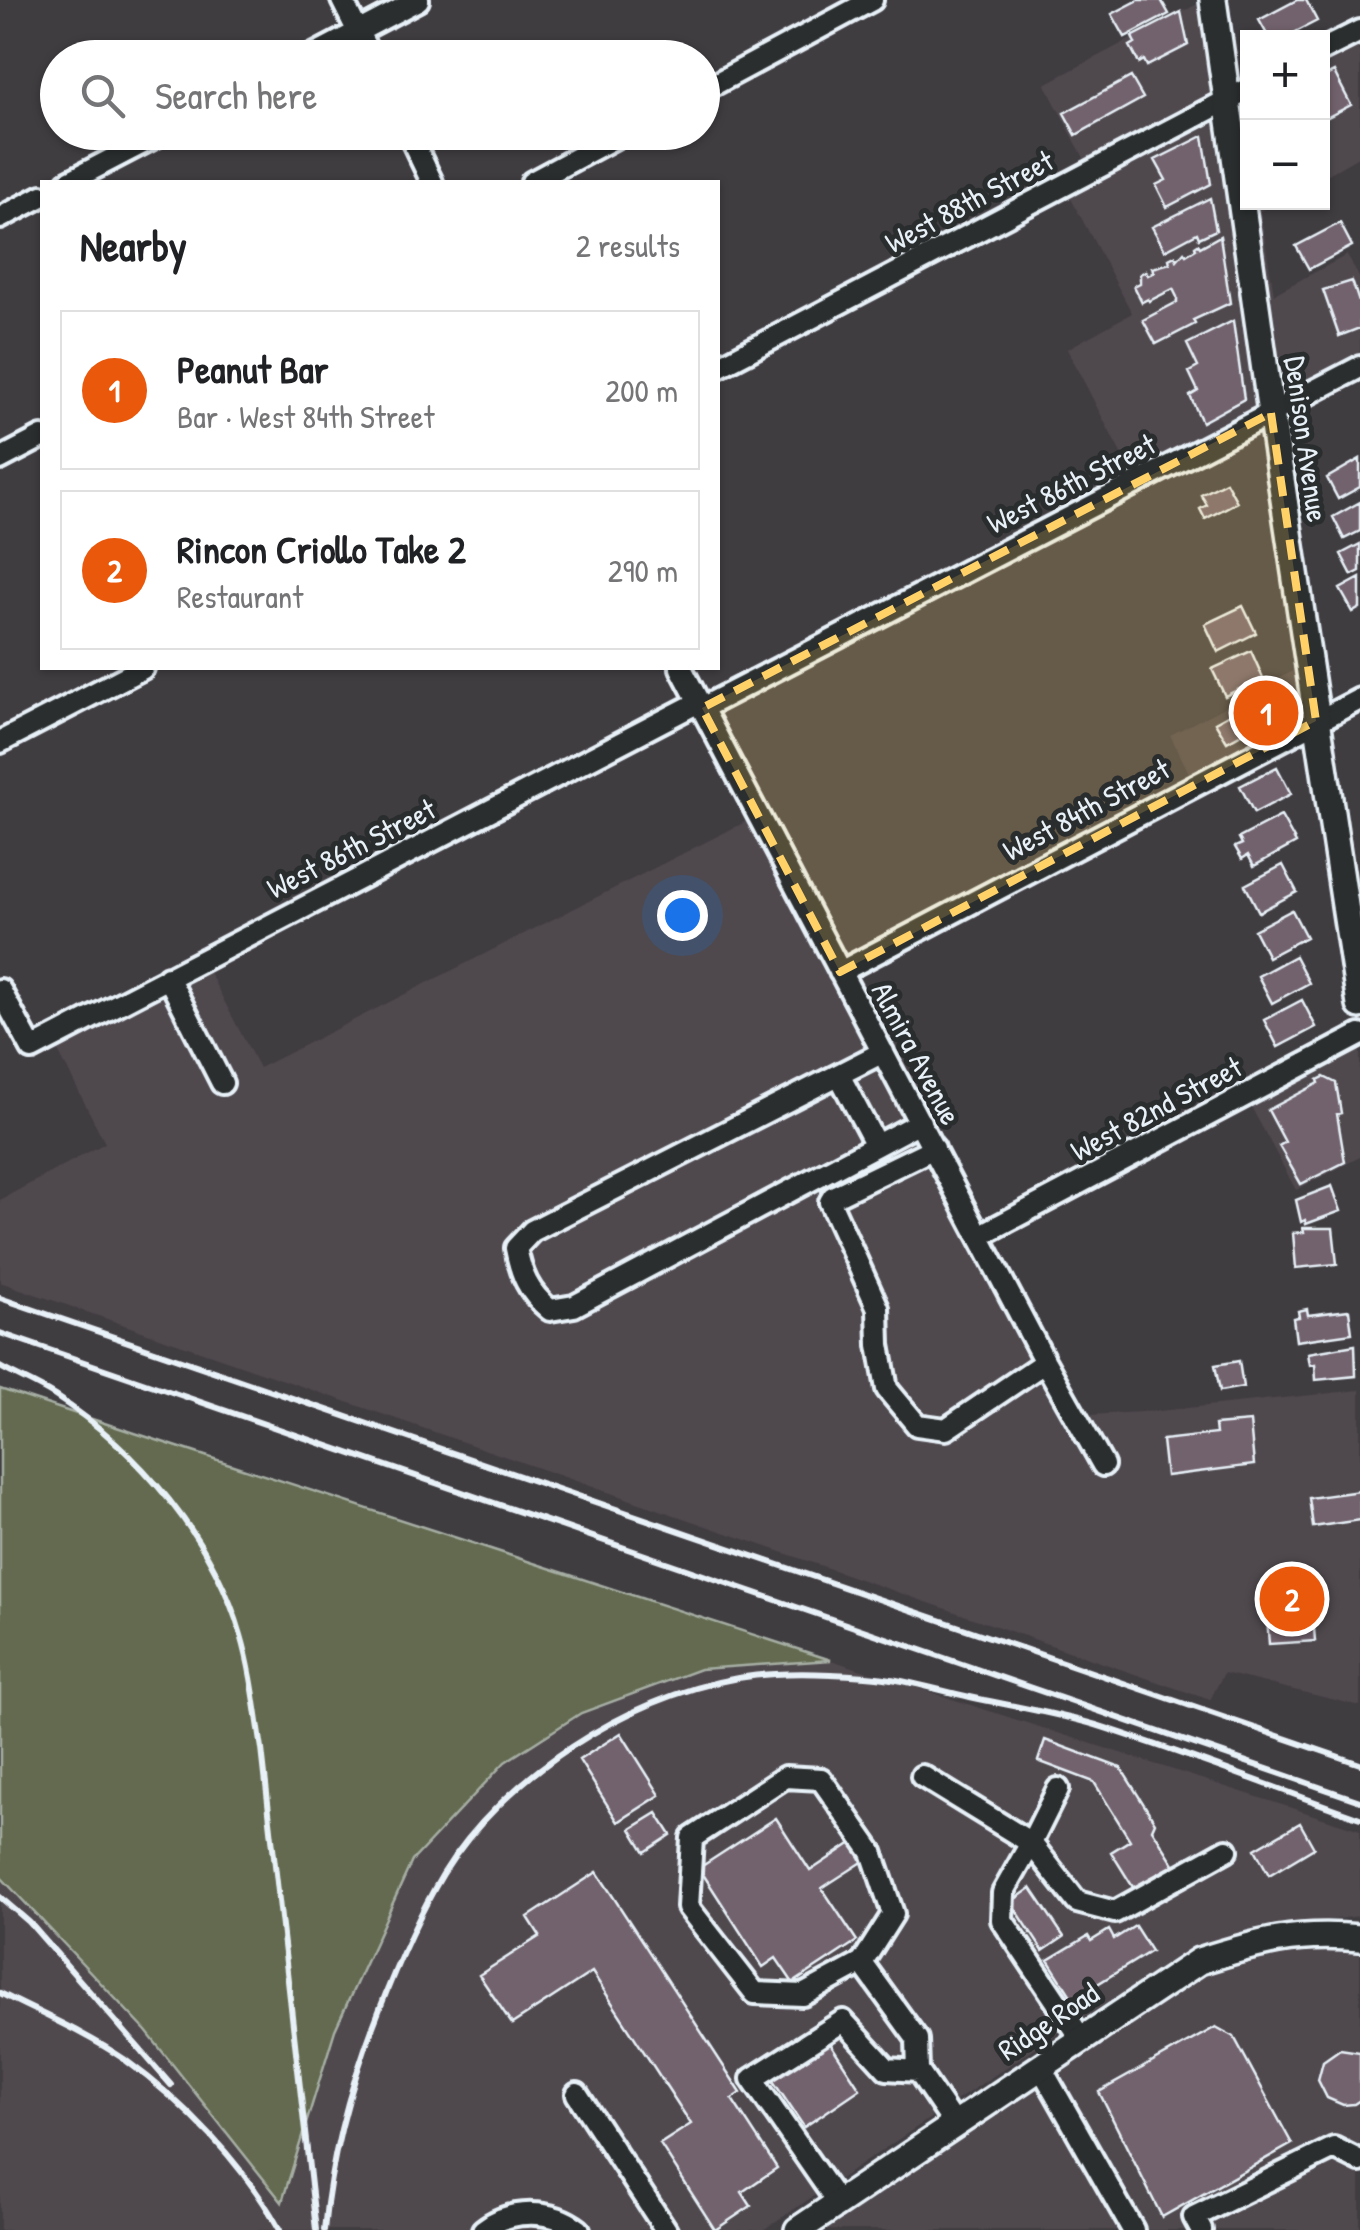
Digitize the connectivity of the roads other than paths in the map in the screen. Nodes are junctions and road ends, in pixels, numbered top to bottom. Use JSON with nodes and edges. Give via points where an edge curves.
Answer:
{"nodes":[{"id":1,"x":342,"y":0,"type":"edge"},
{"id":2,"x":418,"y":0,"type":"edge"},
{"id":3,"x":872,"y":0,"type":"edge"},
{"id":4,"x":1212,"y":0,"type":"edge"},
{"id":5,"x":1360,"y":31,"type":"edge"},
{"id":6,"x":358,"y":32,"type":"junction"},
{"id":7,"x":343,"y":40,"type":"edge"},
{"id":8,"x":362,"y":40,"type":"edge"},
{"id":9,"x":1330,"y":46,"type":"edge"},
{"id":10,"x":720,"y":81,"type":"edge"},
{"id":11,"x":1237,"y":95,"type":"edge"},
{"id":12,"x":129,"y":150,"type":"edge"},
{"id":13,"x":417,"y":150,"type":"edge"},
{"id":14,"x":592,"y":150,"type":"edge"},
{"id":15,"x":72,"y":180,"type":"edge"},
{"id":16,"x":431,"y":180,"type":"edge"},
{"id":17,"x":536,"y":180,"type":"edge"},
{"id":18,"x":40,"y":197,"type":"edge"},
{"id":19,"x":0,"y":218,"type":"edge"},
{"id":20,"x":720,"y":366,"type":"edge"},
{"id":21,"x":1360,"y":367,"type":"edge"},
{"id":22,"x":1270,"y":414,"type":"junction"},
{"id":23,"x":40,"y":438,"type":"edge"},
{"id":24,"x":0,"y":460,"type":"edge"},
{"id":25,"x":139,"y":670,"type":"edge"},
{"id":26,"x":682,"y":670,"type":"edge"},
{"id":27,"x":1360,"y":699,"type":"edge"},
{"id":28,"x":700,"y":705,"type":"junction"},
{"id":29,"x":1316,"y":722,"type":"junction"},
{"id":30,"x":0,"y":742,"type":"edge"},
{"id":31,"x":840,"y":972,"type":"junction"},
{"id":32,"x":168,"y":978,"type":"junction"},
{"id":33,"x":0,"y":990,"type":"edge"},
{"id":34,"x":1360,"y":1005,"type":"edge"},
{"id":35,"x":1360,"y":1035,"type":"edge"},
{"id":36,"x":883,"y":1052,"type":"junction"},
{"id":37,"x":839,"y":1075,"type":"junction"},
{"id":38,"x":222,"y":1083,"type":"dead end"},
{"id":39,"x":920,"y":1122,"type":"junction"},
{"id":40,"x":876,"y":1145,"type":"junction"},
{"id":41,"x":934,"y":1148,"type":"junction"},
{"id":42,"x":981,"y":1235,"type":"junction"},
{"id":43,"x":1045,"y":1362,"type":"junction"},
{"id":44,"x":1103,"y":1465,"type":"dead end"},
{"id":45,"x":922,"y":1776,"type":"dead end"},
{"id":46,"x":1058,"y":1789,"type":"dead end"},
{"id":47,"x":1031,"y":1844,"type":"junction"},
{"id":48,"x":1228,"y":1850,"type":"dead end"},
{"id":49,"x":1360,"y":1938,"type":"edge"},
{"id":50,"x":862,"y":1962,"type":"junction"},
{"id":51,"x":1080,"y":2038,"type":"junction"},
{"id":52,"x":1040,"y":2066,"type":"junction"},
{"id":53,"x":918,"y":2071,"type":"junction"},
{"id":54,"x":577,"y":2094,"type":"dead end"},
{"id":55,"x":954,"y":2124,"type":"junction"},
{"id":56,"x":1360,"y":2161,"type":"edge"},
{"id":57,"x":820,"y":2220,"type":"edge"},
{"id":58,"x":483,"y":2230,"type":"edge"},
{"id":59,"x":579,"y":2230,"type":"edge"},
{"id":60,"x":666,"y":2230,"type":"edge"},
{"id":61,"x":1133,"y":2230,"type":"edge"},
{"id":62,"x":1200,"y":2230,"type":"edge"}],
"edges":[{"from":1,"to":6,"type":"street"},
{"from":2,"to":6,"type":"street"},
{"from":3,"to":10,"type":"street"},
{"from":4,"to":11,"type":"main road","name":"Denison Avenue"},
{"from":5,"to":9,"type":"street"},
{"from":6,"to":7,"type":"street"},
{"from":6,"to":8,"type":"street"},
{"from":11,"to":20,"type":"street","name":"West 88th Street"},
{"from":11,"to":22,"type":"main road","name":"Denison Avenue"},
{"from":12,"to":15,"type":"street"},
{"from":13,"to":16,"type":"street"},
{"from":14,"to":17,"type":"street"},
{"from":18,"to":19,"type":"street"},
{"from":21,"to":22,"type":"street","name":"West 86th Street"},
{"from":22,"to":28,"type":"street","name":"West 86th Street"},
{"from":22,"to":29,"type":"main road","name":"Denison Avenue"},
{"from":23,"to":24,"type":"street"},
{"from":25,"to":30,"type":"street"},
{"from":26,"to":28,"type":"street","name":"Almira Avenue"},
{"from":27,"to":29,"type":"street","name":"West 84th Street"},
{"from":28,"to":31,"type":"street","name":"Almira Avenue"},
{"from":28,"to":32,"type":"street","name":"West 86th Street"},
{"from":29,"to":31,"type":"street","name":"West 84th Street"},
{"from":29,"to":34,"type":"main road","name":"Denison Avenue"},
{"from":31,"to":36,"type":"street","name":"Almira Avenue"},
{"from":32,"to":33,"type":"street","name":"West 86th Street","via":[[32,1049]]},
{"from":32,"to":38,"type":"street"},
{"from":35,"to":42,"type":"street","name":"West 82nd Street"},
{"from":36,"to":37,"type":"street"},
{"from":36,"to":39,"type":"street","name":"Almira Avenue"},
{"from":37,"to":40,"type":"street"},
{"from":37,"to":40,"type":"street","via":[[532,1231],[516,1248],[520,1271],[550,1310],[574,1306]]},
{"from":39,"to":40,"type":"street"},
{"from":39,"to":41,"type":"street","name":"Almira Avenue"},
{"from":41,"to":42,"type":"street","name":"Almira Avenue"},
{"from":41,"to":43,"type":"street","via":[[830,1202],[878,1308],[887,1389],[917,1425],[946,1429]]},
{"from":42,"to":43,"type":"street","name":"Almira Avenue"},
{"from":43,"to":44,"type":"street","name":"Almira Avenue"},
{"from":45,"to":47,"type":"street"},
{"from":46,"to":47,"type":"street"},
{"from":47,"to":48,"type":"street","via":[[1077,1902],[1115,1912]]},
{"from":47,"to":51,"type":"street","via":[[1003,1892],[1002,1920]]},
{"from":49,"to":51,"type":"main road","name":"Ridge Road","via":[[1317,1934],[1259,1942],[1199,1961]]},
{"from":50,"to":50,"type":"street","via":[[803,1994],[755,1994],[688,1907],[692,1838],[784,1777],[820,1779],[872,1852],[893,1914]]},
{"from":50,"to":53,"type":"street","via":[[917,2039]]},
{"from":51,"to":52,"type":"main road","name":"Ridge Road"},
{"from":52,"to":55,"type":"main road","name":"Ridge Road"},
{"from":52,"to":61,"type":"street"},
{"from":53,"to":55,"type":"street"},
{"from":53,"to":57,"type":"street","via":[[887,2069],[844,2021],[752,2079]]},
{"from":54,"to":60,"type":"street"},
{"from":55,"to":57,"type":"main road","name":"Ridge Road"},
{"from":56,"to":62,"type":"street","via":[[1334,2148],[1194,2217]]},
{"from":58,"to":59,"type":"street","via":[[534,2214],[562,2218]]}]}
